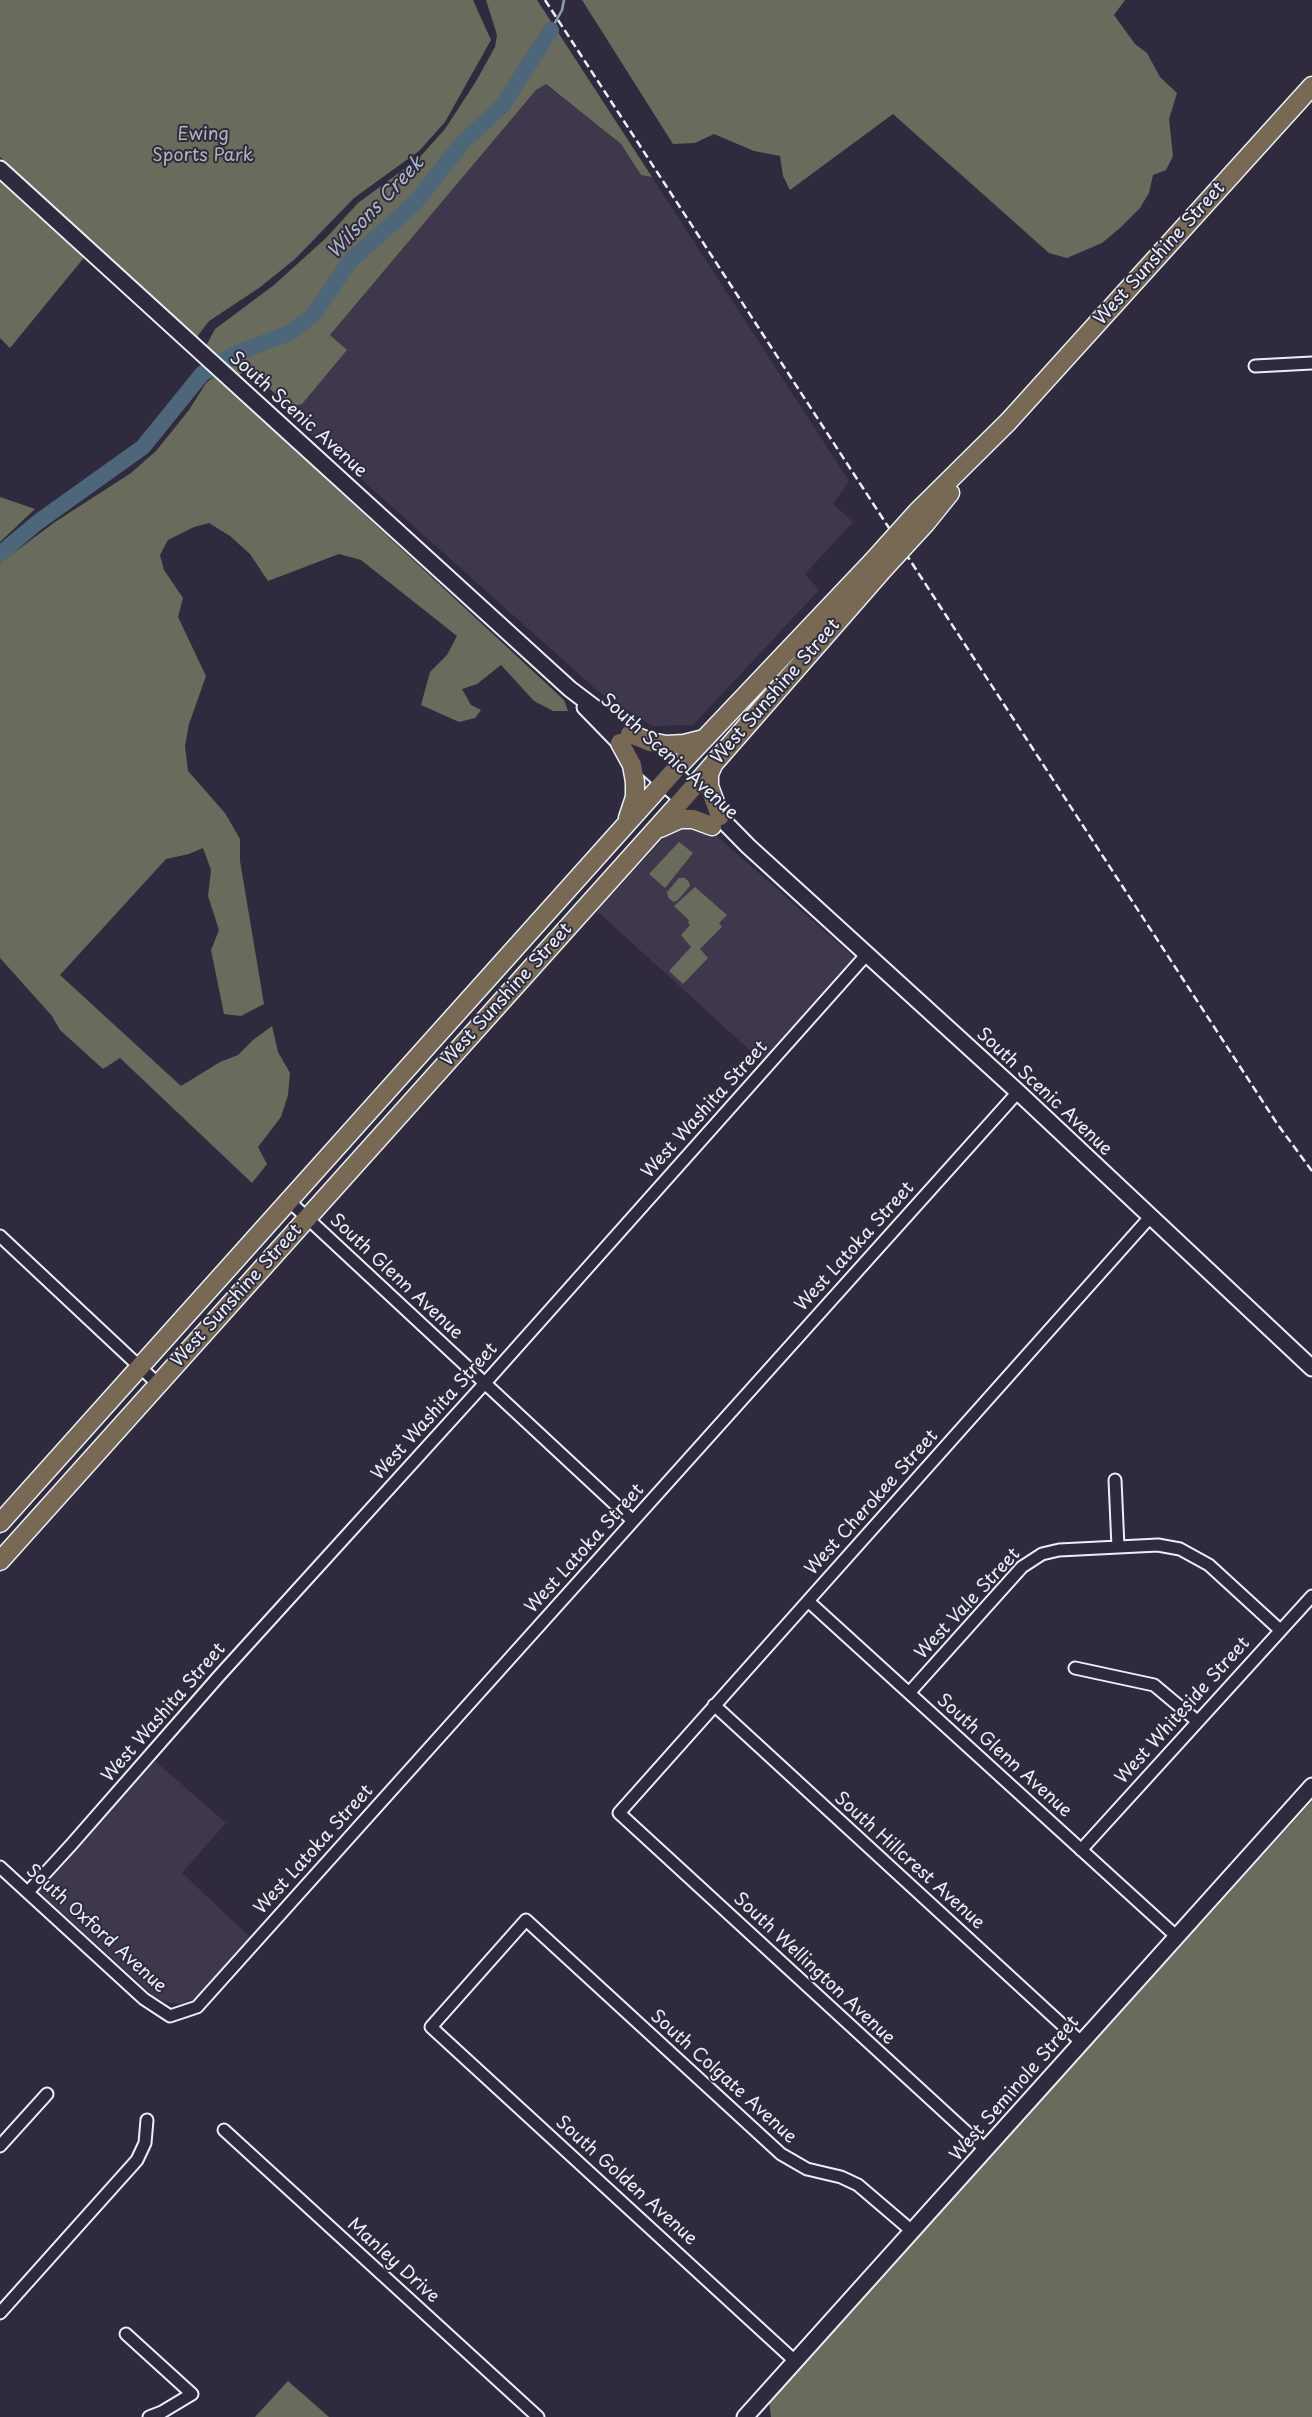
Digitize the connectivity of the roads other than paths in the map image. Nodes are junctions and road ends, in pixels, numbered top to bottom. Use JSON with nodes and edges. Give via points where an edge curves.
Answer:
{"nodes":[{"id":1,"x":1312,"y":86,"type":"edge"},
{"id":2,"x":0,"y":169,"type":"edge"},
{"id":3,"x":1312,"y":363,"type":"edge"},
{"id":4,"x":1255,"y":366,"type":"dead end"},
{"id":5,"x":876,"y":568,"type":"junction"},
{"id":6,"x":706,"y":738,"type":"junction"},
{"id":7,"x":625,"y":739,"type":"junction"},
{"id":8,"x":715,"y":761,"type":"junction"},
{"id":9,"x":668,"y":778,"type":"junction"},
{"id":10,"x":687,"y":794,"type":"junction"},
{"id":11,"x":716,"y":821,"type":"junction"},
{"id":12,"x":622,"y":829,"type":"junction"},
{"id":13,"x":651,"y":834,"type":"junction"},
{"id":14,"x":867,"y":954,"type":"junction"},
{"id":15,"x":1018,"y":1092,"type":"junction"},
{"id":16,"x":289,"y":1201,"type":"junction"},
{"id":17,"x":1150,"y":1216,"type":"junction"},
{"id":18,"x":307,"y":1218,"type":"junction"},
{"id":19,"x":0,"y":1236,"type":"edge"},
{"id":20,"x":140,"y":1368,"type":"junction"},
{"id":21,"x":1312,"y":1368,"type":"edge"},
{"id":22,"x":485,"y":1383,"type":"junction"},
{"id":23,"x":158,"y":1384,"type":"junction"},
{"id":24,"x":1115,"y":1480,"type":"dead end"},
{"id":25,"x":633,"y":1521,"type":"junction"},
{"id":26,"x":0,"y":1523,"type":"edge"},
{"id":27,"x":1118,"y":1547,"type":"junction"},
{"id":28,"x":0,"y":1561,"type":"edge"},
{"id":29,"x":1312,"y":1596,"type":"edge"},
{"id":30,"x":808,"y":1601,"type":"junction"},
{"id":31,"x":1280,"y":1630,"type":"junction"},
{"id":32,"x":1075,"y":1668,"type":"dead end"},
{"id":33,"x":909,"y":1693,"type":"junction"},
{"id":34,"x":714,"y":1706,"type":"junction"},
{"id":35,"x":1197,"y":1721,"type":"junction"},
{"id":36,"x":1312,"y":1786,"type":"edge"},
{"id":37,"x":619,"y":1813,"type":"joint"},
{"id":38,"x":1081,"y":1850,"type":"junction"},
{"id":39,"x":0,"y":1867,"type":"edge"},
{"id":40,"x":28,"y":1892,"type":"junction"},
{"id":41,"x":1176,"y":1936,"type":"junction"},
{"id":42,"x":170,"y":2016,"type":"joint"},
{"id":43,"x":431,"y":2027,"type":"joint"},
{"id":44,"x":1081,"y":2042,"type":"junction"},
{"id":45,"x":47,"y":2094,"type":"dead end"},
{"id":46,"x":147,"y":2120,"type":"dead end"},
{"id":47,"x":224,"y":2130,"type":"dead end"},
{"id":48,"x":0,"y":2146,"type":"edge"},
{"id":49,"x":986,"y":2150,"type":"junction"},
{"id":50,"x":913,"y":2232,"type":"junction"},
{"id":51,"x":0,"y":2313,"type":"edge"},
{"id":52,"x":126,"y":2334,"type":"dead end"},
{"id":53,"x":796,"y":2362,"type":"junction"},
{"id":54,"x":747,"y":2416,"type":"edge"},
{"id":55,"x":149,"y":2417,"type":"edge"},
{"id":56,"x":538,"y":2417,"type":"edge"}],
"edges":[{"from":1,"to":5,"type":"main road","name":"West Sunshine Street","bridge":true},
{"from":2,"to":7,"type":"main road","name":"South Scenic Avenue","via":[[570,689],[589,712]]},
{"from":3,"to":4,"type":"street"},
{"from":5,"to":6,"type":"main road","name":"West Sunshine Street"},
{"from":5,"to":8,"type":"main road","name":"West Sunshine Street"},
{"from":6,"to":7,"type":"main road","via":[[667,745]]},
{"from":6,"to":9,"type":"main road","name":"West Sunshine Street"},
{"from":7,"to":9,"type":"main road","name":"South Scenic Avenue"},
{"from":7,"to":12,"type":"main road","via":[[635,782],[633,804]]},
{"from":8,"to":10,"type":"main road","name":"West Sunshine Street"},
{"from":8,"to":11,"type":"main road","via":[[708,780]]},
{"from":9,"to":10,"type":"main road","name":"South Scenic Avenue"},
{"from":9,"to":12,"type":"main road","name":"West Sunshine Street"},
{"from":10,"to":11,"type":"main road","name":"South Scenic Avenue"},
{"from":10,"to":13,"type":"main road","name":"West Sunshine Street"},
{"from":11,"to":13,"type":"main road","via":[[680,819]]},
{"from":11,"to":14,"type":"main road","name":"South Scenic Avenue"},
{"from":12,"to":16,"type":"main road","name":"West Sunshine Street"},
{"from":13,"to":18,"type":"main road","name":"West Sunshine Street"},
{"from":14,"to":15,"type":"main road","name":"South Scenic Avenue"},
{"from":14,"to":22,"type":"street","name":"West Washita Street"},
{"from":15,"to":17,"type":"main road","name":"South Scenic Avenue"},
{"from":15,"to":25,"type":"street","name":"West Latoka Street"},
{"from":16,"to":18,"type":"street","name":"South Glenn Avenue"},
{"from":16,"to":20,"type":"main road","name":"West Sunshine Street"},
{"from":17,"to":21,"type":"main road","name":"South Scenic Avenue"},
{"from":17,"to":30,"type":"street","name":"West Cherokee Street"},
{"from":18,"to":22,"type":"street","name":"South Glenn Avenue"},
{"from":18,"to":23,"type":"main road","name":"West Sunshine Street"},
{"from":19,"to":20,"type":"street"},
{"from":20,"to":23,"type":"street"},
{"from":20,"to":26,"type":"main road","name":"West Sunshine Street"},
{"from":22,"to":25,"type":"street","name":"South Glenn Avenue"},
{"from":22,"to":40,"type":"street","name":"West Washita Street","via":[[218,1676]]},
{"from":23,"to":28,"type":"main road","name":"West Sunshine Street"},
{"from":24,"to":27,"type":"street"},
{"from":25,"to":42,"type":"street","name":"West Latoka Street","via":[[197,2008]]},
{"from":27,"to":31,"type":"street","name":"West Vale Street","via":[[1165,1546],[1195,1556]]},
{"from":27,"to":33,"type":"street","name":"West Vale Street","via":[[1059,1550],[1028,1562]]},
{"from":29,"to":31,"type":"street","name":"West Whiteside Street"},
{"from":30,"to":33,"type":"street","name":"South Glenn Avenue"},
{"from":30,"to":34,"type":"street","name":"West Cherokee Street"},
{"from":31,"to":35,"type":"street","name":"West Whiteside Street"},
{"from":32,"to":35,"type":"street","via":[[1154,1685]]},
{"from":33,"to":38,"type":"street","name":"South Glenn Avenue"},
{"from":34,"to":37,"type":"street","name":"West Cherokee Street"},
{"from":34,"to":44,"type":"street","name":"South Hillcrest Avenue"},
{"from":35,"to":38,"type":"street","name":"West Whiteside Street"},
{"from":36,"to":41,"type":"main road","name":"West Seminole Street"},
{"from":37,"to":49,"type":"street","name":"South Wellington Avenue"},
{"from":38,"to":41,"type":"street","name":"South Glenn Avenue"},
{"from":39,"to":40,"type":"street","name":"South Oxford Avenue"},
{"from":40,"to":42,"type":"street","name":"South Oxford Avenue","via":[[144,2000]]},
{"from":41,"to":44,"type":"main road","name":"West Seminole Street"},
{"from":43,"to":50,"type":"street","name":"South Colgate Avenue","via":[[526,1920],[781,2154],[800,2166],[858,2185]]},
{"from":43,"to":53,"type":"street","name":"South Golden Avenue"},
{"from":44,"to":49,"type":"main road","name":"West Seminole Street"},
{"from":45,"to":48,"type":"street"},
{"from":46,"to":51,"type":"street","via":[[145,2143],[137,2160]]},
{"from":47,"to":56,"type":"street","name":"Manley Drive"},
{"from":49,"to":50,"type":"main road","name":"West Seminole Street"},
{"from":50,"to":53,"type":"main road","name":"West Seminole Street"},
{"from":52,"to":55,"type":"street","via":[[192,2394]]},
{"from":53,"to":54,"type":"main road","name":"West Seminole Street"}]}
